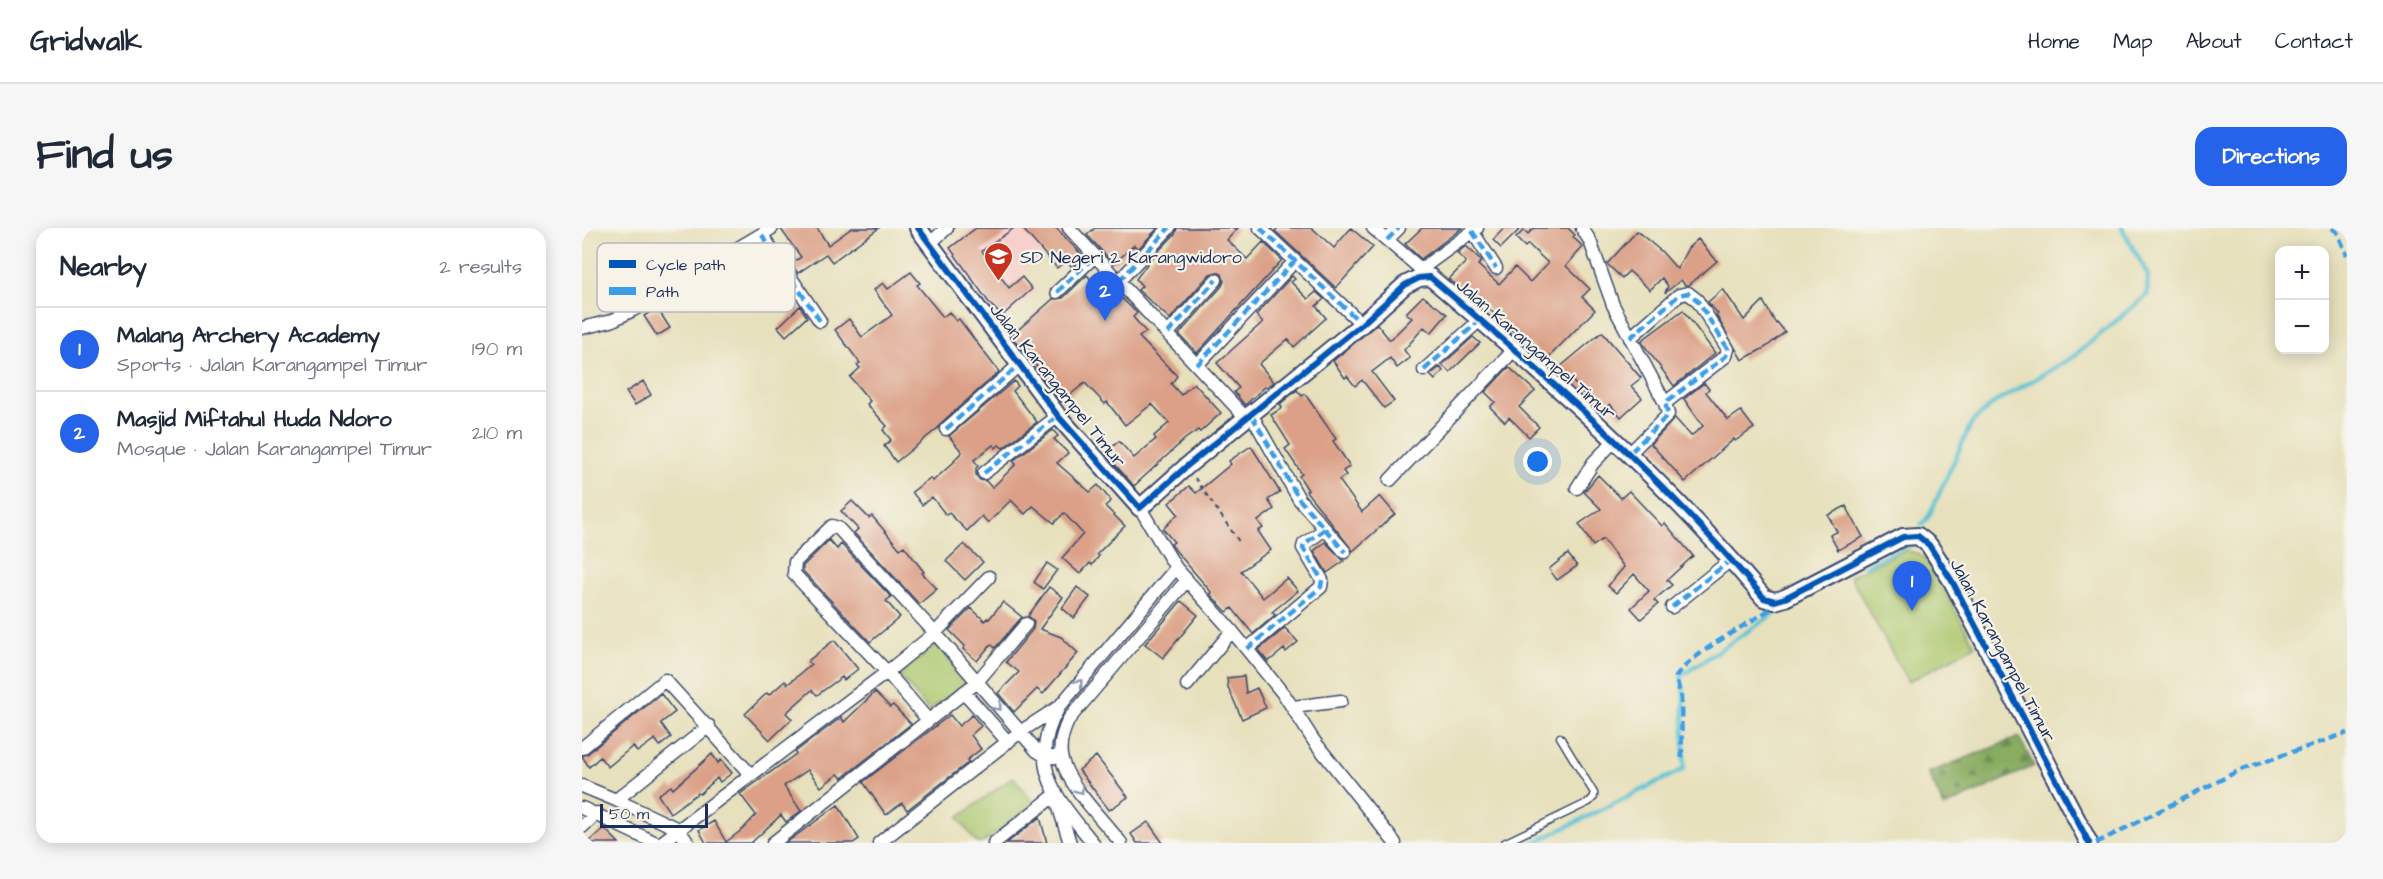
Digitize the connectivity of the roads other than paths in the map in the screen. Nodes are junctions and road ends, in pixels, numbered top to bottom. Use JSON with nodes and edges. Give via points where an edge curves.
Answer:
{"nodes":[{"id":1,"x":918,"y":228,"type":"edge"},
{"id":2,"x":947,"y":228,"type":"edge"},
{"id":3,"x":1069,"y":228,"type":"edge"},
{"id":4,"x":1169,"y":228,"type":"edge"},
{"id":5,"x":1260,"y":228,"type":"edge"},
{"id":6,"x":1373,"y":228,"type":"edge"},
{"id":7,"x":1399,"y":228,"type":"edge"},
{"id":8,"x":1582,"y":228,"type":"edge"},
{"id":9,"x":1474,"y":230,"type":"edge"},
{"id":10,"x":767,"y":232,"type":"edge"},
{"id":11,"x":1387,"y":240,"type":"junction"},
{"id":12,"x":748,"y":243,"type":"edge"},
{"id":13,"x":929,"y":244,"type":"junction"},
{"id":14,"x":1095,"y":256,"type":"junction"},
{"id":15,"x":1294,"y":262,"type":"junction"},
{"id":16,"x":1496,"y":268,"type":"dead end"},
{"id":17,"x":1426,"y":273,"type":"junction"},
{"id":18,"x":795,"y":279,"type":"edge"},
{"id":19,"x":1216,"y":280,"type":"dead end"},
{"id":20,"x":1119,"y":281,"type":"junction"},
{"id":21,"x":1057,"y":292,"type":"dead end"},
{"id":22,"x":629,"y":312,"type":"edge"},
{"id":23,"x":1480,"y":320,"type":"junction"},
{"id":24,"x":820,"y":321,"type":"dead end"},
{"id":25,"x":1362,"y":324,"type":"junction"},
{"id":26,"x":582,"y":328,"type":"edge"},
{"id":27,"x":1168,"y":333,"type":"junction"},
{"id":28,"x":1630,"y":338,"type":"junction"},
{"id":29,"x":1515,"y":349,"type":"junction"},
{"id":30,"x":1019,"y":365,"type":"junction"},
{"id":31,"x":1197,"y":365,"type":"junction"},
{"id":32,"x":1424,"y":370,"type":"dead end"},
{"id":33,"x":1665,"y":403,"type":"junction"},
{"id":34,"x":1058,"y":416,"type":"junction"},
{"id":35,"x":1248,"y":416,"type":"junction"},
{"id":36,"x":946,"y":429,"type":"dead end"},
{"id":37,"x":1616,"y":439,"type":"junction"},
{"id":38,"x":1630,"y":453,"type":"junction"},
{"id":39,"x":984,"y":473,"type":"dead end"},
{"id":40,"x":1390,"y":480,"type":"dead end"},
{"id":41,"x":1577,"y":489,"type":"dead end"},
{"id":42,"x":1140,"y":508,"type":"junction"},
{"id":43,"x":1325,"y":529,"type":"junction"},
{"id":44,"x":1346,"y":552,"type":"dead end"},
{"id":45,"x":1732,"y":559,"type":"junction"},
{"id":46,"x":1176,"y":568,"type":"junction"},
{"id":47,"x":989,"y":577,"type":"dead end"},
{"id":48,"x":1187,"y":580,"type":"junction"},
{"id":49,"x":1672,"y":607,"type":"dead end"},
{"id":50,"x":1026,"y":624,"type":"dead end"},
{"id":51,"x":1232,"y":631,"type":"junction"},
{"id":52,"x":935,"y":633,"type":"junction"},
{"id":53,"x":1247,"y":649,"type":"junction"},
{"id":54,"x":887,"y":672,"type":"junction"},
{"id":55,"x":976,"y":682,"type":"junction"},
{"id":56,"x":1187,"y":685,"type":"dead end"},
{"id":57,"x":964,"y":692,"type":"junction"},
{"id":58,"x":1341,"y":701,"type":"dead end"},
{"id":59,"x":1059,"y":707,"type":"junction"},
{"id":60,"x":1293,"y":707,"type":"junction"},
{"id":61,"x":928,"y":720,"type":"junction"},
{"id":62,"x":709,"y":726,"type":"junction"},
{"id":63,"x":1020,"y":732,"type":"junction"},
{"id":64,"x":1560,"y":737,"type":"dead end"},
{"id":65,"x":1008,"y":742,"type":"junction"},
{"id":66,"x":582,"y":748,"type":"edge"},
{"id":67,"x":1045,"y":756,"type":"junction"},
{"id":68,"x":1061,"y":758,"type":"junction"},
{"id":69,"x":750,"y":774,"type":"junction"},
{"id":70,"x":582,"y":786,"type":"edge"},
{"id":71,"x":1055,"y":795,"type":"junction"},
{"id":72,"x":616,"y":800,"type":"junction"},
{"id":73,"x":582,"y":808,"type":"edge"},
{"id":74,"x":597,"y":813,"type":"junction"},
{"id":75,"x":582,"y":827,"type":"edge"},
{"id":76,"x":678,"y":830,"type":"junction"},
{"id":77,"x":659,"y":843,"type":"edge"},
{"id":78,"x":688,"y":843,"type":"edge"},
{"id":79,"x":773,"y":843,"type":"edge"},
{"id":80,"x":879,"y":843,"type":"edge"},
{"id":81,"x":994,"y":843,"type":"edge"},
{"id":82,"x":1070,"y":843,"type":"edge"},
{"id":83,"x":1093,"y":843,"type":"edge"},
{"id":84,"x":1121,"y":843,"type":"edge"},
{"id":85,"x":1395,"y":843,"type":"edge"},
{"id":86,"x":1504,"y":843,"type":"edge"},
{"id":87,"x":2089,"y":843,"type":"edge"}],
"edges":[{"from":1,"to":13,"type":"street","name":"Jalan Karangampel Timur"},
{"from":2,"to":13,"type":"street"},
{"from":3,"to":14,"type":"street"},
{"from":4,"to":20,"type":"street"},
{"from":5,"to":15,"type":"street"},
{"from":6,"to":11,"type":"street"},
{"from":7,"to":11,"type":"street"},
{"from":8,"to":28,"type":"street"},
{"from":9,"to":16,"type":"street"},
{"from":9,"to":17,"type":"street"},
{"from":10,"to":12,"type":"street"},
{"from":11,"to":17,"type":"street"},
{"from":13,"to":30,"type":"street","name":"Jalan Karangampel Timur"},
{"from":14,"to":20,"type":"street"},
{"from":14,"to":21,"type":"street"},
{"from":15,"to":25,"type":"street"},
{"from":15,"to":31,"type":"street"},
{"from":17,"to":23,"type":"street","name":"Jalan Karangampel Timur"},
{"from":17,"to":25,"type":"street","name":"Jalan Karangampel Timur","via":[[1405,285]]},
{"from":18,"to":24,"type":"street"},
{"from":19,"to":27,"type":"street"},
{"from":20,"to":27,"type":"street"},
{"from":22,"to":26,"type":"street"},
{"from":23,"to":29,"type":"street","name":"Jalan Karangampel Timur"},
{"from":23,"to":32,"type":"street"},
{"from":25,"to":35,"type":"street","name":"Jalan Karangampel Timur"},
{"from":27,"to":31,"type":"street"},
{"from":28,"to":33,"type":"street"},
{"from":28,"to":33,"type":"street","via":[[1679,295],[1688,293],[1697,300],[1728,349],[1726,356]]},
{"from":29,"to":37,"type":"street","name":"Jalan Karangampel Timur"},
{"from":29,"to":40,"type":"street"},
{"from":30,"to":34,"type":"street","name":"Jalan Karangampel Timur"},
{"from":30,"to":36,"type":"street"},
{"from":31,"to":35,"type":"street"},
{"from":33,"to":38,"type":"street","via":[[1666,417]]},
{"from":34,"to":39,"type":"street"},
{"from":34,"to":42,"type":"street","name":"Jalan Karangampel Timur"},
{"from":35,"to":42,"type":"street","name":"Jalan Karangampel Timur"},
{"from":35,"to":43,"type":"street","via":[[1299,499]]},
{"from":37,"to":38,"type":"street","name":"Jalan Karangampel Timur"},
{"from":37,"to":41,"type":"street","via":[[1593,463]]},
{"from":38,"to":45,"type":"street","name":"Jalan Karangampel Timur"},
{"from":42,"to":46,"type":"street","name":"Jalan Karangampel Timur"},
{"from":43,"to":44,"type":"street"},
{"from":43,"to":53,"type":"street","via":[[1303,548],[1323,580],[1321,587]]},
{"from":45,"to":49,"type":"street"},
{"from":45,"to":87,"type":"street","name":"Jalan Karangampel Timur","via":[[1764,597],[1775,601],[1904,537],[1918,536],[1929,545],[1952,581]]},
{"from":46,"to":48,"type":"street","name":"Jalan Karangampel Timur"},
{"from":59,"to":46,"type":"street","one_way":true},
{"from":47,"to":52,"type":"street"},
{"from":48,"to":51,"type":"street","name":"Jalan Karangampel Timur"},
{"from":48,"to":68,"type":"street","via":[[1070,719],[1062,738]]},
{"from":50,"to":55,"type":"street"},
{"from":51,"to":53,"type":"street","name":"Jalan Karangampel Timur"},
{"from":51,"to":56,"type":"street"},
{"from":52,"to":54,"type":"street"},
{"from":52,"to":54,"type":"street","via":[[838,528],[828,528],[795,562],[794,574]]},
{"from":52,"to":55,"type":"street"},
{"from":53,"to":60,"type":"street","name":"Jalan Karangampel Timur"},
{"from":54,"to":61,"type":"street"},
{"from":54,"to":69,"type":"street"},
{"from":55,"to":57,"type":"street"},
{"from":55,"to":63,"type":"street","one_way":true},
{"from":57,"to":61,"type":"street"},
{"from":57,"to":65,"type":"street"},
{"from":58,"to":60,"type":"street"},
{"from":59,"to":63,"type":"street"},
{"from":59,"to":67,"type":"street","via":[[1046,736]]},
{"from":60,"to":85,"type":"street","name":"Jalan Karangampel Timur","via":[[1314,741]]},
{"from":61,"to":79,"type":"street"},
{"from":62,"to":66,"type":"street","via":[[665,680]]},
{"from":62,"to":69,"type":"street"},
{"from":62,"to":72,"type":"street"},
{"from":63,"to":65,"type":"street"},
{"from":63,"to":67,"type":"street"},
{"from":64,"to":86,"type":"lane","via":[[1594,797]]},
{"from":65,"to":80,"type":"street"},
{"from":67,"to":68,"type":"street"},
{"from":67,"to":71,"type":"street"},
{"from":68,"to":84,"type":"street","one_way":true,"via":[[1074,783]]},
{"from":69,"to":76,"type":"street"},
{"from":70,"to":72,"type":"street"},
{"from":71,"to":81,"type":"street"},
{"from":71,"to":82,"type":"street"},
{"from":71,"to":83,"type":"street"},
{"from":72,"to":76,"type":"street"},
{"from":73,"to":74,"type":"street"},
{"from":74,"to":75,"type":"street"},
{"from":74,"to":77,"type":"street"},
{"from":76,"to":77,"type":"street"},
{"from":76,"to":78,"type":"street"}]}
